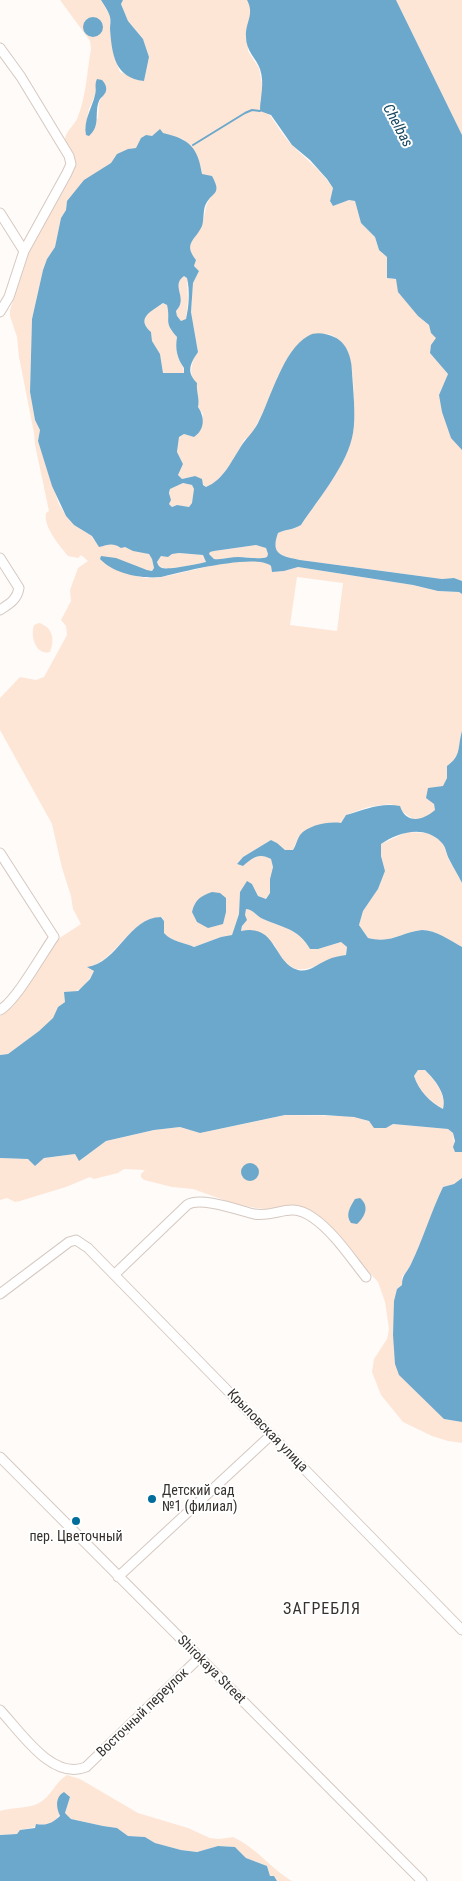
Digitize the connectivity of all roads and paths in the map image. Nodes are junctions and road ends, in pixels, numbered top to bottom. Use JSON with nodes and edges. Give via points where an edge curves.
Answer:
{"nodes":[{"id":1,"x":0,"y":48,"type":"edge"},
{"id":2,"x":0,"y":213,"type":"edge"},
{"id":3,"x":24,"y":251,"type":"junction"},
{"id":4,"x":0,"y":312,"type":"edge"},
{"id":5,"x":0,"y":558,"type":"edge"},
{"id":6,"x":0,"y":610,"type":"edge"},
{"id":7,"x":0,"y":852,"type":"edge"},
{"id":8,"x":0,"y":1010,"type":"edge"},
{"id":9,"x":115,"y":1274,"type":"junction"},
{"id":10,"x":366,"y":1277,"type":"dead end"},
{"id":11,"x":0,"y":1294,"type":"edge"},
{"id":12,"x":271,"y":1435,"type":"junction"},
{"id":13,"x":0,"y":1457,"type":"edge"},
{"id":14,"x":118,"y":1577,"type":"junction"},
{"id":15,"x":462,"y":1630,"type":"edge"},
{"id":16,"x":199,"y":1658,"type":"junction"},
{"id":17,"x":0,"y":1710,"type":"edge"},
{"id":18,"x":422,"y":1881,"type":"edge"}],
"edges":[{"from":1,"to":3,"type":"street","via":[[22,77],[69,156],[70,169]]},
{"from":2,"to":3,"type":"street"},
{"from":3,"to":4,"type":"street","via":[[9,297]]},
{"from":5,"to":6,"type":"street","via":[[19,588],[14,600]]},
{"from":7,"to":8,"type":"street","via":[[54,937],[18,991]]},
{"from":9,"to":10,"type":"street","via":[[194,1202],[256,1214],[299,1210],[328,1231]]},
{"from":9,"to":11,"type":"street","name":"Крыловская улица","via":[[76,1240]]},
{"from":9,"to":12,"type":"street","name":"Крыловская улица"},
{"from":12,"to":14,"type":"street"},
{"from":12,"to":15,"type":"street","name":"Крыловская улица"},
{"from":13,"to":14,"type":"street","name":"Shirokaya Street"},
{"from":14,"to":16,"type":"street","name":"Shirokaya Street"},
{"from":16,"to":17,"type":"street","name":"Восточный переулок","via":[[86,1767],[66,1770],[50,1763]]},
{"from":16,"to":18,"type":"street","name":"Shirokaya Street"}]}
